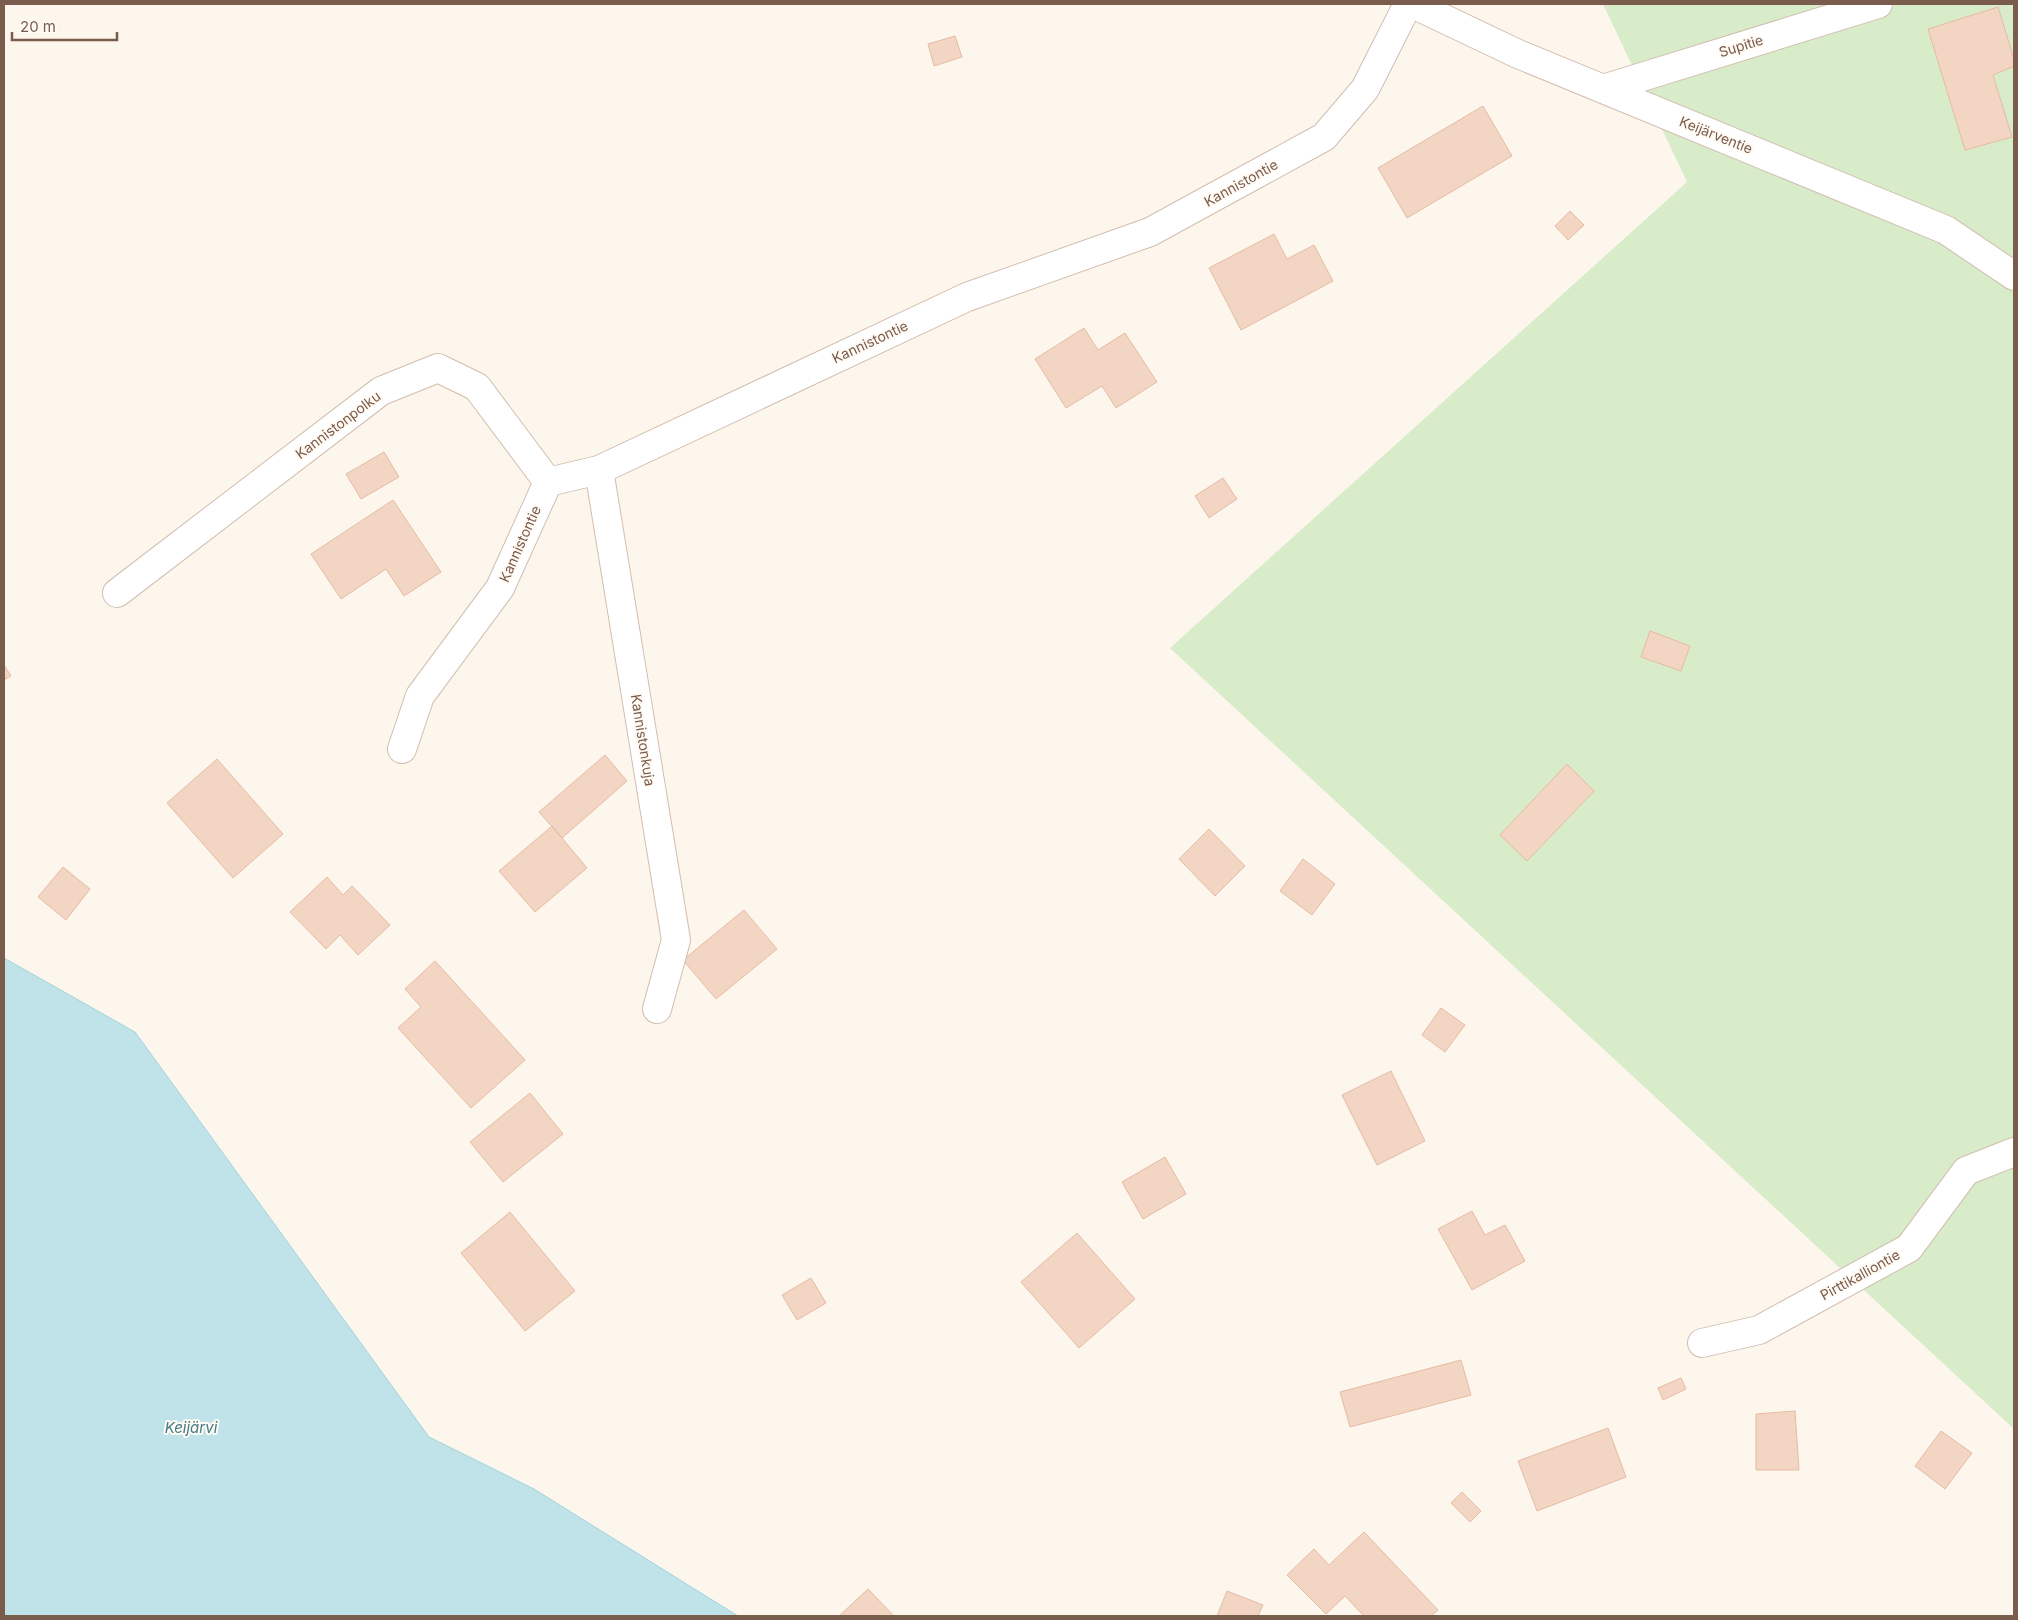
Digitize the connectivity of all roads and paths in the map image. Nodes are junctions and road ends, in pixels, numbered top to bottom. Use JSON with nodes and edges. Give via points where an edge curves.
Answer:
{"nodes":[{"id":1,"x":1408,"y":4,"type":"edge"},
{"id":2,"x":1413,"y":4,"type":"edge"},
{"id":3,"x":1878,"y":4,"type":"edge"},
{"id":4,"x":1604,"y":89,"type":"junction"},
{"id":5,"x":2014,"y":276,"type":"edge"},
{"id":6,"x":599,"y":470,"type":"junction"},
{"id":7,"x":548,"y":482,"type":"junction"},
{"id":8,"x":117,"y":593,"type":"dead end"},
{"id":9,"x":402,"y":749,"type":"dead end"},
{"id":10,"x":657,"y":1009,"type":"dead end"},
{"id":11,"x":2014,"y":1152,"type":"edge"},
{"id":12,"x":1702,"y":1343,"type":"dead end"}],
"edges":[{"from":1,"to":6,"type":"street","name":"Kannistontie","via":[[1365,89],[1324,137],[1150,232],[967,297]]},
{"from":2,"to":4,"type":"street","name":"Keijärventie","via":[[1518,54]]},
{"from":3,"to":4,"type":"street","name":"Supitie"},
{"from":4,"to":5,"type":"street","name":"Keijärventie","via":[[1946,230]]},
{"from":6,"to":7,"type":"street","name":"Kannistontie"},
{"from":6,"to":10,"type":"street","name":"Kannistonkuja","via":[[676,940]]},
{"from":7,"to":8,"type":"street","name":"Kannistonpolku","via":[[477,387],[438,368],[381,391]]},
{"from":7,"to":9,"type":"street","name":"Kannistontie","via":[[500,588],[420,696]]},
{"from":11,"to":12,"type":"street","name":"Pirttikalliontie","via":[[1966,1171],[1909,1248],[1759,1330]]}]}
